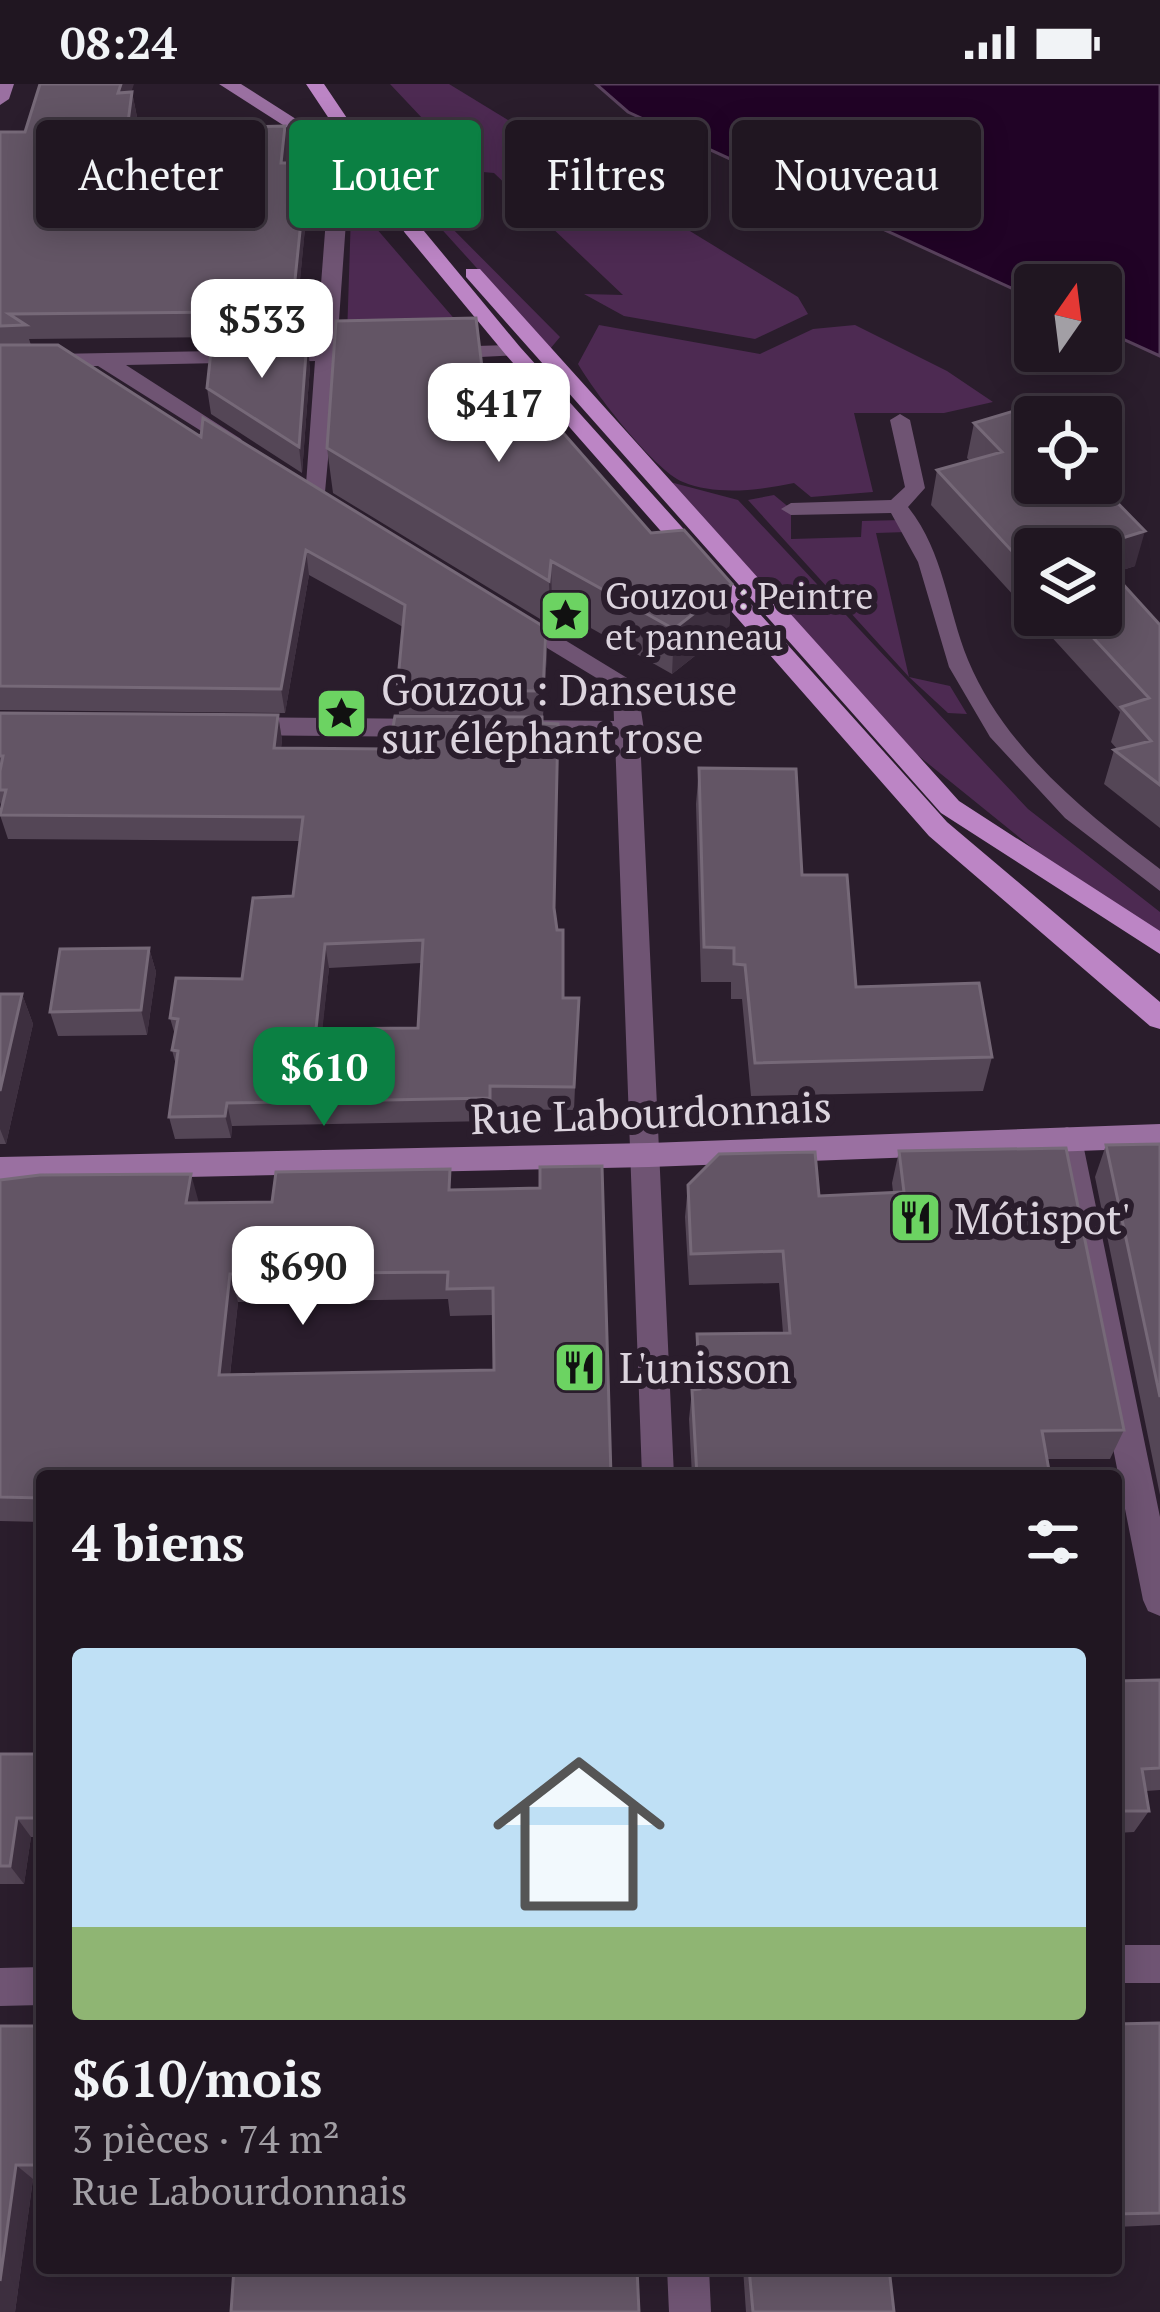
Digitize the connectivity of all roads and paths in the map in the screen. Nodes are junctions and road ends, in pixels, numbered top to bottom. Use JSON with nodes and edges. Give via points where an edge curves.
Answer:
{"nodes":[{"id":1,"x":4,"y":84,"type":"edge"},
{"id":2,"x":228,"y":84,"type":"edge"},
{"id":3,"x":316,"y":84,"type":"edge"},
{"id":4,"x":337,"y":84,"type":"edge"},
{"id":5,"x":0,"y":99,"type":"edge"},
{"id":6,"x":289,"y":121,"type":"edge"},
{"id":7,"x":335,"y":228,"type":"edge"},
{"id":8,"x":412,"y":229,"type":"joint"},
{"id":9,"x":513,"y":351,"type":"junction"},
{"id":10,"x":323,"y":356,"type":"junction"},
{"id":11,"x":102,"y":359,"type":"junction"},
{"id":12,"x":0,"y":361,"type":"edge"},
{"id":13,"x":900,"y":420,"type":"dead end"},
{"id":14,"x":261,"y":463,"type":"edge"},
{"id":15,"x":317,"y":498,"type":"edge"},
{"id":16,"x":897,"y":506,"type":"junction"},
{"id":17,"x":791,"y":509,"type":"dead end"},
{"id":18,"x":490,"y":603,"type":"edge"},
{"id":19,"x":210,"y":726,"type":"edge"},
{"id":20,"x":631,"y":730,"type":"junction"},
{"id":21,"x":1160,"y":882,"type":"edge"},
{"id":22,"x":1160,"y":944,"type":"edge"},
{"id":23,"x":1160,"y":1018,"type":"edge"},
{"id":24,"x":1160,"y":1136,"type":"edge"},
{"id":25,"x":1067,"y":1139,"type":"junction"},
{"id":26,"x":649,"y":1155,"type":"junction"},
{"id":27,"x":0,"y":1169,"type":"edge"},
{"id":28,"x":658,"y":1470,"type":"edge"},
{"id":29,"x":1160,"y":1600,"type":"edge"},
{"id":30,"x":1122,"y":1964,"type":"edge"},
{"id":31,"x":1160,"y":1964,"type":"edge"},
{"id":32,"x":36,"y":1986,"type":"edge"},
{"id":33,"x":0,"y":1987,"type":"edge"},
{"id":34,"x":688,"y":2274,"type":"edge"},
{"id":35,"x":690,"y":2312,"type":"edge"}],
"edges":[{"from":1,"to":5,"type":"street"},
{"from":2,"to":6,"type":"street"},
{"from":3,"to":8,"type":"main road"},
{"from":4,"to":22,"type":"main road","via":[[419,213],[950,807]]},
{"from":7,"to":10,"type":"street"},
{"from":8,"to":9,"type":"main road"},
{"from":9,"to":10,"type":"street"},
{"from":9,"to":23,"type":"main road","via":[[938,829]]},
{"from":10,"to":11,"type":"street"},
{"from":10,"to":15,"type":"street"},
{"from":11,"to":12,"type":"street"},
{"from":11,"to":14,"type":"street"},
{"from":13,"to":16,"type":"lane","via":[[915,488]]},
{"from":16,"to":17,"type":"lane"},
{"from":16,"to":21,"type":"lane","via":[[918,528],[959,665],[988,716],[1084,825]]},
{"from":18,"to":20,"type":"street","via":[[625,684]]},
{"from":19,"to":20,"type":"street"},
{"from":20,"to":26,"type":"street"},
{"from":24,"to":25,"type":"street","name":"Rue Labourdonnais"},
{"from":25,"to":26,"type":"street","name":"Rue Labourdonnais"},
{"from":25,"to":29,"type":"street"},
{"from":26,"to":27,"type":"street","name":"Rue Labourdonnais"},
{"from":26,"to":28,"type":"street"},
{"from":30,"to":31,"type":"street"},
{"from":32,"to":33,"type":"street"},
{"from":34,"to":35,"type":"street"}]}
